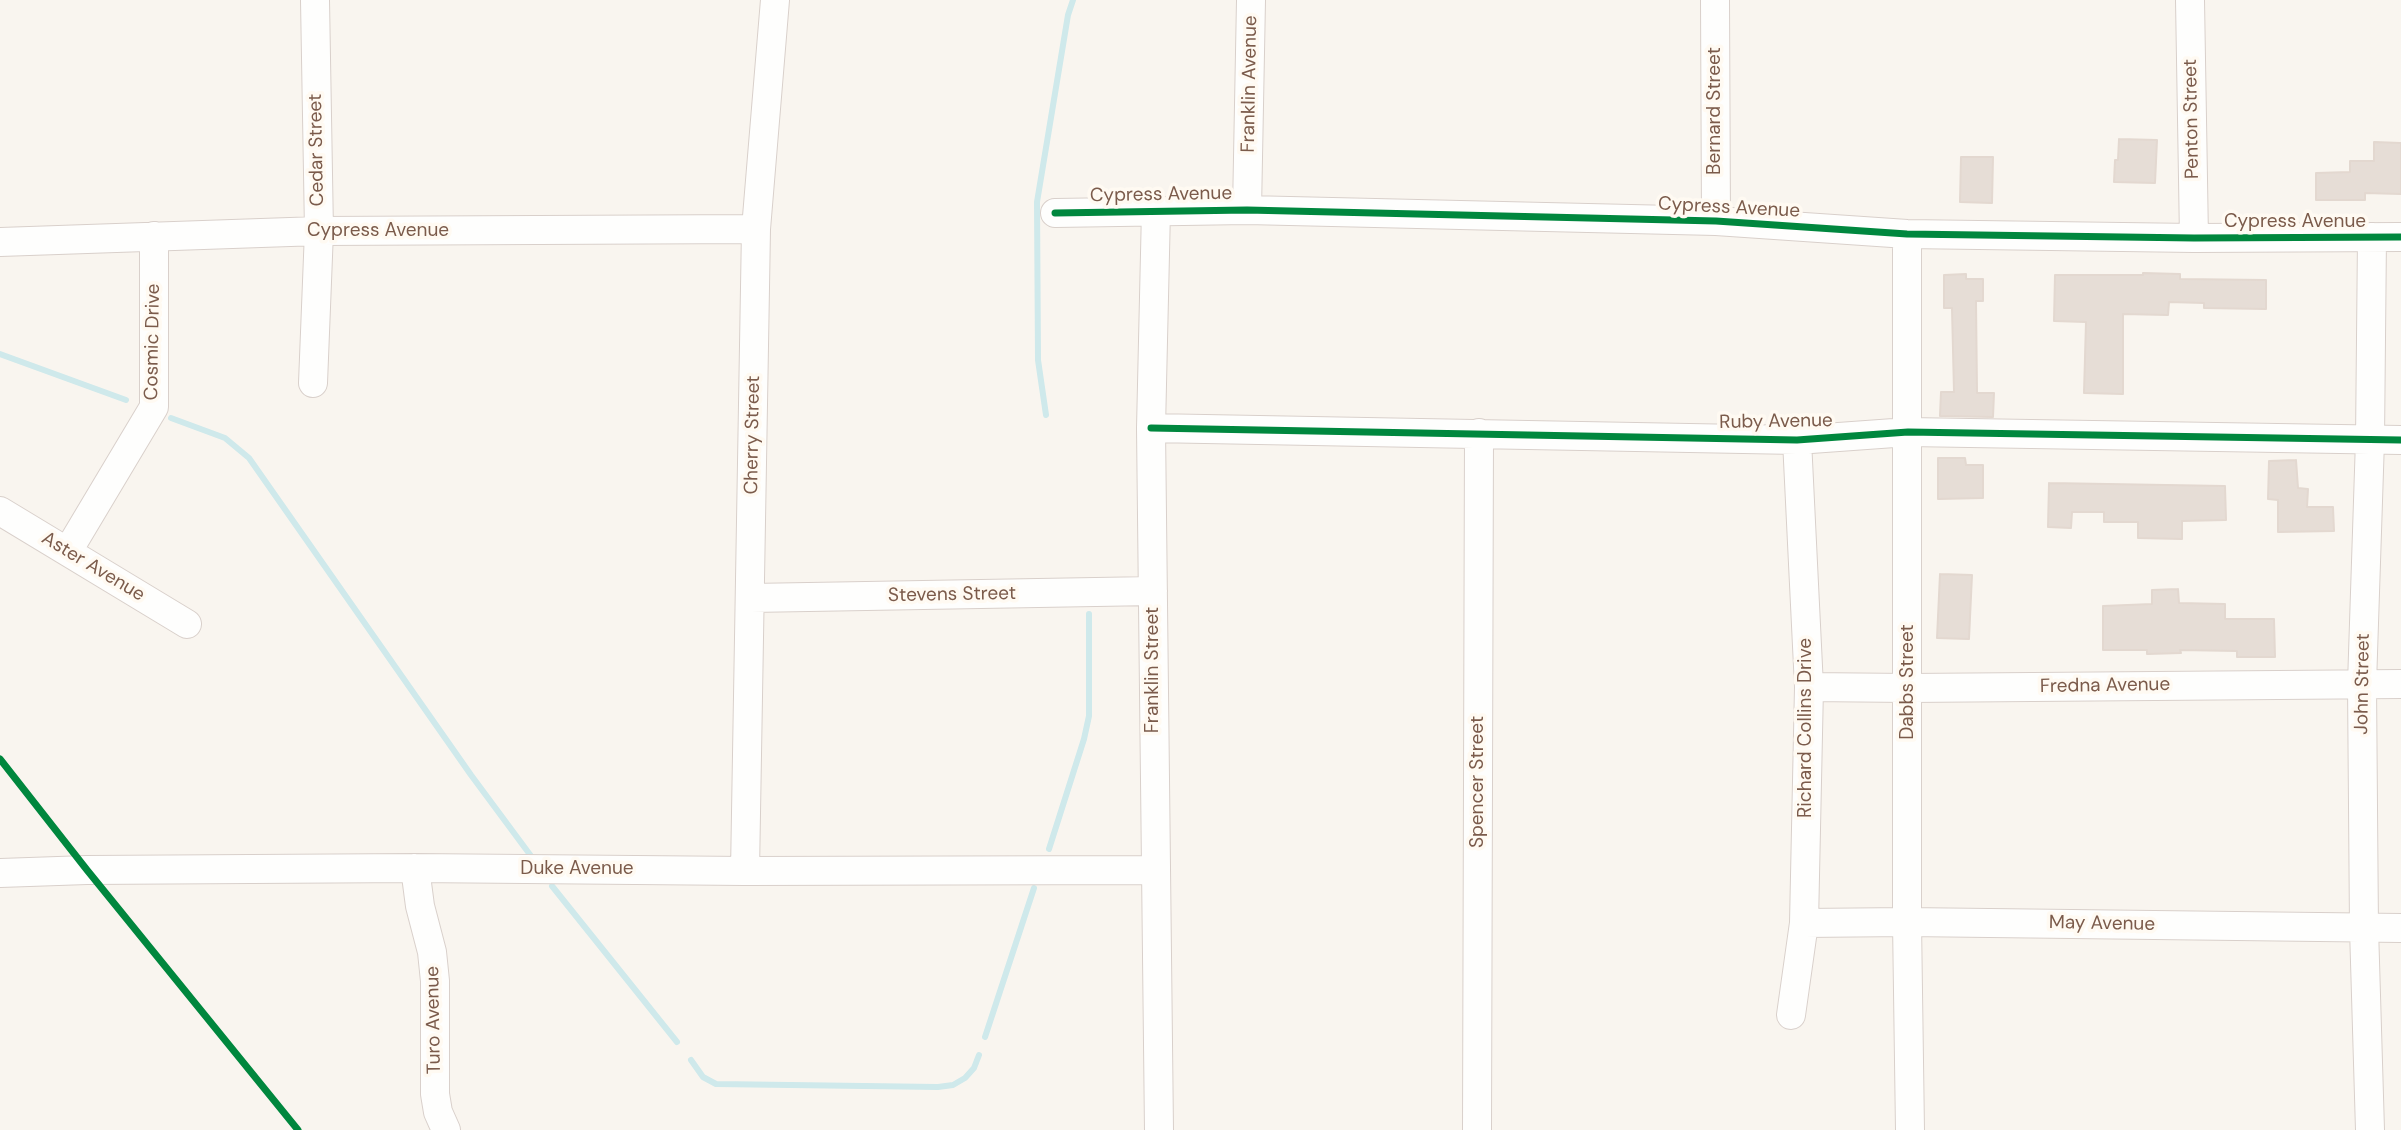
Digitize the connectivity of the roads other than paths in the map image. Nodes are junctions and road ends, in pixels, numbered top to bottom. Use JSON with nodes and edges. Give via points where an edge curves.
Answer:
{"nodes":[{"id":1,"x":315,"y":0,"type":"edge"},
{"id":2,"x":775,"y":0,"type":"edge"},
{"id":3,"x":1251,"y":0,"type":"edge"},
{"id":4,"x":1715,"y":0,"type":"edge"},
{"id":5,"x":2189,"y":0,"type":"edge"},
{"id":6,"x":1156,"y":210,"type":"junction"},
{"id":7,"x":1247,"y":210,"type":"junction"},
{"id":8,"x":1055,"y":213,"type":"dead end"},
{"id":9,"x":1716,"y":221,"type":"junction"},
{"id":10,"x":756,"y":229,"type":"junction"},
{"id":11,"x":319,"y":231,"type":"junction"},
{"id":12,"x":1907,"y":234,"type":"junction"},
{"id":13,"x":154,"y":236,"type":"junction"},
{"id":14,"x":2372,"y":237,"type":"junction"},
{"id":15,"x":2401,"y":237,"type":"edge"},
{"id":16,"x":2194,"y":238,"type":"junction"},
{"id":17,"x":0,"y":242,"type":"edge"},
{"id":18,"x":313,"y":383,"type":"dead end"},
{"id":19,"x":1151,"y":428,"type":"junction"},
{"id":20,"x":1908,"y":432,"type":"junction"},
{"id":21,"x":1479,"y":433,"type":"junction"},
{"id":22,"x":1797,"y":440,"type":"junction"},
{"id":23,"x":2370,"y":440,"type":"junction"},
{"id":24,"x":2401,"y":440,"type":"edge"},
{"id":25,"x":0,"y":512,"type":"edge"},
{"id":26,"x":68,"y":551,"type":"junction"},
{"id":27,"x":1153,"y":591,"type":"junction"},
{"id":28,"x":751,"y":598,"type":"junction"},
{"id":29,"x":187,"y":624,"type":"dead end"},
{"id":30,"x":2362,"y":684,"type":"junction"},
{"id":31,"x":2401,"y":684,"type":"edge"},
{"id":32,"x":1809,"y":687,"type":"junction"},
{"id":33,"x":1909,"y":688,"type":"junction"},
{"id":34,"x":415,"y":868,"type":"junction"},
{"id":35,"x":1154,"y":870,"type":"junction"},
{"id":36,"x":744,"y":871,"type":"junction"},
{"id":37,"x":0,"y":873,"type":"edge"},
{"id":38,"x":1907,"y":922,"type":"junction"},
{"id":39,"x":1804,"y":923,"type":"junction"},
{"id":40,"x":2364,"y":928,"type":"junction"},
{"id":41,"x":2401,"y":928,"type":"edge"},
{"id":42,"x":1791,"y":1015,"type":"dead end"},
{"id":43,"x":446,"y":1130,"type":"edge"},
{"id":44,"x":1159,"y":1130,"type":"edge"},
{"id":45,"x":1477,"y":1130,"type":"edge"},
{"id":46,"x":1910,"y":1130,"type":"edge"},
{"id":47,"x":2370,"y":1130,"type":"edge"}],
"edges":[{"from":1,"to":11,"type":"street","name":"Cedar Street"},
{"from":2,"to":10,"type":"street","name":"Cherry Street"},
{"from":3,"to":7,"type":"street","name":"Franklin Avenue"},
{"from":4,"to":9,"type":"street","name":"Bernard Street"},
{"from":5,"to":16,"type":"street","name":"Penton Street"},
{"from":6,"to":7,"type":"street","name":"Cypress Avenue"},
{"from":6,"to":8,"type":"street","name":"Cypress Avenue"},
{"from":6,"to":19,"type":"street","name":"Franklin Street"},
{"from":7,"to":9,"type":"street","name":"Cypress Avenue"},
{"from":9,"to":12,"type":"street","name":"Cypress Avenue"},
{"from":10,"to":11,"type":"street","name":"Cypress Avenue"},
{"from":10,"to":28,"type":"street","name":"Cherry Street"},
{"from":11,"to":13,"type":"street","name":"Cypress Avenue"},
{"from":11,"to":18,"type":"street","name":"Cedar Street"},
{"from":12,"to":16,"type":"street","name":"Cypress Avenue"},
{"from":12,"to":20,"type":"street","name":"Dabbs Street"},
{"from":13,"to":17,"type":"street","name":"Cypress Avenue"},
{"from":13,"to":26,"type":"street","name":"Cosmic Drive","via":[[154,407]]},
{"from":14,"to":15,"type":"street","name":"Cypress Avenue"},
{"from":14,"to":16,"type":"street","name":"Cypress Avenue"},
{"from":14,"to":23,"type":"street","name":"John Street"},
{"from":19,"to":21,"type":"street","name":"Ruby Avenue"},
{"from":19,"to":27,"type":"street","name":"Franklin Street"},
{"from":20,"to":22,"type":"street","name":"Ruby Avenue"},
{"from":20,"to":23,"type":"street","name":"Ruby Avenue"},
{"from":20,"to":33,"type":"street","name":"Dabbs Street"},
{"from":21,"to":22,"type":"street","name":"Ruby Avenue"},
{"from":21,"to":45,"type":"street","name":"Spencer Street"},
{"from":22,"to":32,"type":"street","name":"Richard Collins Drive"},
{"from":23,"to":24,"type":"street","name":"Ruby Avenue"},
{"from":23,"to":30,"type":"street","name":"John Street"},
{"from":25,"to":26,"type":"street","name":"Aster Avenue"},
{"from":26,"to":29,"type":"street","name":"Aster Avenue"},
{"from":27,"to":28,"type":"street","name":"Stevens Street"},
{"from":27,"to":35,"type":"street","name":"Franklin Street"},
{"from":28,"to":36,"type":"street","name":"Cherry Street"},
{"from":30,"to":31,"type":"street","name":"Fredna Avenue"},
{"from":30,"to":33,"type":"street","name":"Fredna Avenue"},
{"from":30,"to":40,"type":"street","name":"John Street"},
{"from":32,"to":33,"type":"street","name":"Fredna Avenue"},
{"from":32,"to":39,"type":"street","name":"Richard Collins Drive"},
{"from":33,"to":38,"type":"street","name":"Dabbs Street"},
{"from":34,"to":36,"type":"street","name":"Duke Avenue"},
{"from":34,"to":37,"type":"street","name":"Duke Avenue"},
{"from":34,"to":43,"type":"street","name":"Turo Avenue","via":[[433,961],[435,1094]]},
{"from":35,"to":36,"type":"street","name":"Duke Avenue"},
{"from":35,"to":44,"type":"street","name":"Franklin Street"},
{"from":38,"to":39,"type":"street","name":"May Avenue"},
{"from":38,"to":40,"type":"street","name":"May Avenue"},
{"from":38,"to":46,"type":"street","name":"Dabbs Street"},
{"from":39,"to":42,"type":"street","name":"Richard Collins Drive"},
{"from":40,"to":41,"type":"street","name":"May Avenue"},
{"from":40,"to":47,"type":"street","name":"John Street"}]}
